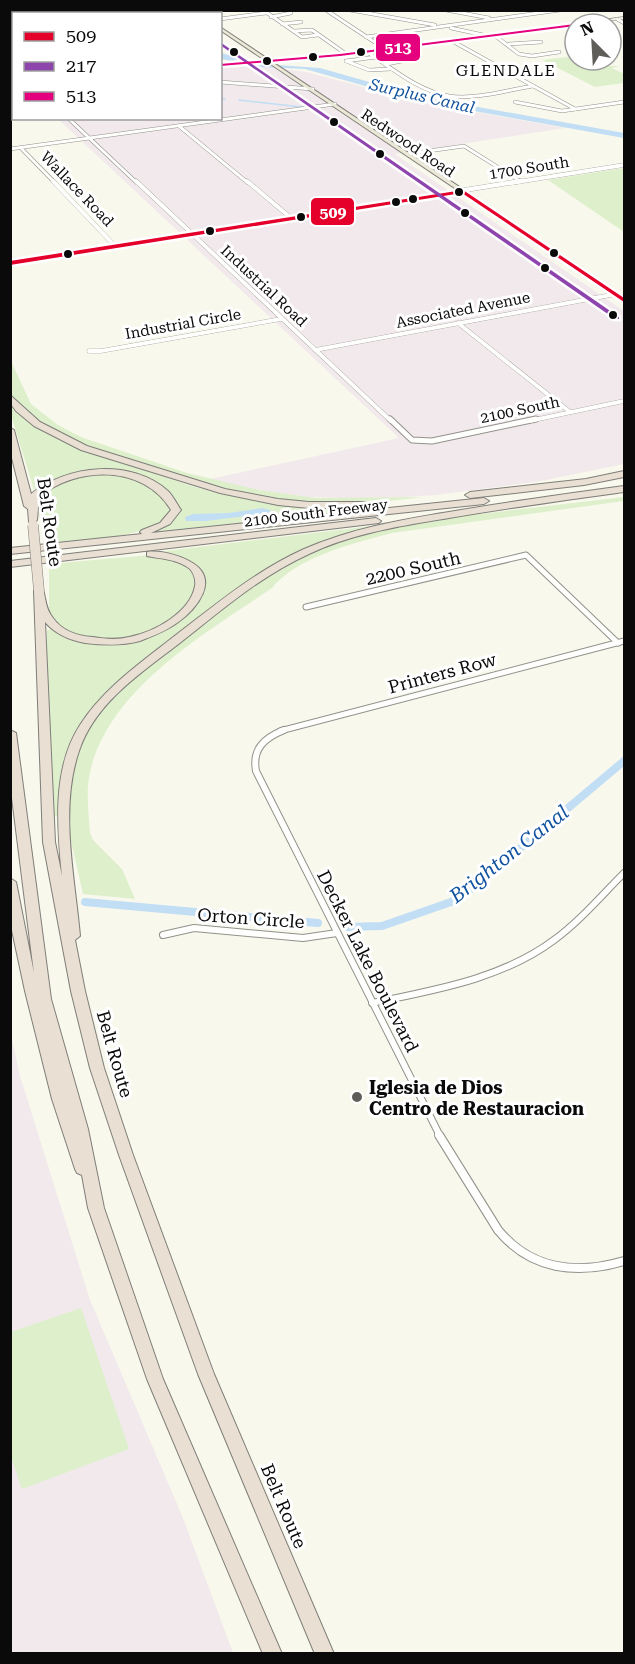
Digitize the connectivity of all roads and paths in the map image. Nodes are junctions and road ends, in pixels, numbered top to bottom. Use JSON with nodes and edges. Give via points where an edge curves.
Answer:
{"nodes":[{"id":1,"x":263,"y":10,"type":"edge"},
{"id":2,"x":326,"y":10,"type":"edge"},
{"id":3,"x":350,"y":10,"type":"edge"},
{"id":4,"x":446,"y":10,"type":"edge"},
{"id":5,"x":525,"y":10,"type":"edge"},
{"id":6,"x":560,"y":10,"type":"edge"},
{"id":7,"x":267,"y":13,"type":"junction"},
{"id":8,"x":291,"y":13,"type":"dead end"},
{"id":9,"x":538,"y":13,"type":"junction"},
{"id":10,"x":271,"y":17,"type":"junction"},
{"id":11,"x":222,"y":19,"type":"edge"},
{"id":12,"x":494,"y":19,"type":"junction"},
{"id":13,"x":301,"y":22,"type":"dead end"},
{"id":14,"x":282,"y":24,"type":"junction"},
{"id":15,"x":443,"y":26,"type":"junction"},
{"id":16,"x":563,"y":26,"type":"edge"},
{"id":17,"x":222,"y":29,"type":"edge"},
{"id":18,"x":294,"y":31,"type":"junction"},
{"id":19,"x":318,"y":35,"type":"junction"},
{"id":20,"x":494,"y":35,"type":"junction"},
{"id":21,"x":488,"y":36,"type":"junction"},
{"id":22,"x":366,"y":37,"type":"junction"},
{"id":23,"x":452,"y":41,"type":"junction"},
{"id":24,"x":541,"y":42,"type":"dead end"},
{"id":25,"x":323,"y":44,"type":"dead end"},
{"id":26,"x":330,"y":44,"type":"junction"},
{"id":27,"x":509,"y":44,"type":"junction"},
{"id":28,"x":385,"y":49,"type":"junction"},
{"id":29,"x":367,"y":52,"type":"junction"},
{"id":30,"x":559,"y":52,"type":"dead end"},
{"id":31,"x":346,"y":54,"type":"junction"},
{"id":32,"x":376,"y":57,"type":"junction"},
{"id":33,"x":412,"y":59,"type":"dead end"},
{"id":34,"x":271,"y":63,"type":"junction"},
{"id":35,"x":223,"y":64,"type":"edge"},
{"id":36,"x":387,"y":64,"type":"junction"},
{"id":37,"x":391,"y":69,"type":"junction"},
{"id":38,"x":222,"y":82,"type":"edge"},
{"id":39,"x":533,"y":86,"type":"junction"},
{"id":40,"x":310,"y":90,"type":"junction"},
{"id":41,"x":515,"y":102,"type":"dead end"},
{"id":42,"x":624,"y":102,"type":"edge"},
{"id":43,"x":332,"y":105,"type":"junction"},
{"id":44,"x":575,"y":109,"type":"junction"},
{"id":45,"x":70,"y":120,"type":"edge"},
{"id":46,"x":179,"y":126,"type":"junction"},
{"id":47,"x":89,"y":138,"type":"junction"},
{"id":48,"x":21,"y":148,"type":"junction"},
{"id":49,"x":10,"y":149,"type":"edge"},
{"id":50,"x":407,"y":154,"type":"junction"},
{"id":51,"x":624,"y":165,"type":"edge"},
{"id":52,"x":520,"y":182,"type":"junction"},
{"id":53,"x":459,"y":191,"type":"junction"},
{"id":54,"x":291,"y":218,"type":"junction"},
{"id":55,"x":191,"y":234,"type":"junction"},
{"id":56,"x":116,"y":246,"type":"junction"},
{"id":57,"x":10,"y":263,"type":"edge"},
{"id":58,"x":616,"y":294,"type":"junction"},
{"id":59,"x":607,"y":296,"type":"junction"},
{"id":60,"x":624,"y":300,"type":"edge"},
{"id":61,"x":624,"y":308,"type":"edge"},
{"id":62,"x":282,"y":319,"type":"junction"},
{"id":63,"x":458,"y":323,"type":"junction"},
{"id":64,"x":315,"y":350,"type":"junction"},
{"id":65,"x":89,"y":351,"type":"dead end"},
{"id":66,"x":10,"y":397,"type":"edge"},
{"id":67,"x":624,"y":400,"type":"edge"},
{"id":68,"x":570,"y":412,"type":"junction"},
{"id":69,"x":10,"y":430,"type":"edge"},
{"id":70,"x":421,"y":442,"type":"joint"},
{"id":71,"x":624,"y":472,"type":"edge"},
{"id":72,"x":591,"y":480,"type":"junction"},
{"id":73,"x":624,"y":481,"type":"edge"},
{"id":74,"x":624,"y":491,"type":"edge"},
{"id":75,"x":477,"y":494,"type":"junction"},
{"id":76,"x":440,"y":506,"type":"junction"},
{"id":77,"x":483,"y":509,"type":"junction"},
{"id":78,"x":32,"y":522,"type":"junction"},
{"id":79,"x":30,"y":549,"type":"junction"},
{"id":80,"x":10,"y":551,"type":"edge"},
{"id":81,"x":105,"y":553,"type":"junction"},
{"id":82,"x":10,"y":564,"type":"edge"},
{"id":83,"x":39,"y":596,"type":"junction"},
{"id":84,"x":306,"y":607,"type":"dead end"},
{"id":85,"x":621,"y":642,"type":"edge"},
{"id":86,"x":10,"y":733,"type":"edge"},
{"id":87,"x":267,"y":737,"type":"joint"},
{"id":88,"x":624,"y":873,"type":"edge"},
{"id":89,"x":10,"y":882,"type":"edge"},
{"id":90,"x":337,"y":933,"type":"junction"},
{"id":91,"x":163,"y":935,"type":"dead end"},
{"id":92,"x":78,"y":991,"type":"junction"},
{"id":93,"x":372,"y":1003,"type":"junction"},
{"id":94,"x":96,"y":1208,"type":"junction"},
{"id":95,"x":624,"y":1261,"type":"edge"},
{"id":96,"x":273,"y":1653,"type":"edge"},
{"id":97,"x":325,"y":1653,"type":"edge"}],
"edges":[{"from":1,"to":7,"type":"street"},
{"from":2,"to":22,"type":"street"},
{"from":3,"to":15,"type":"street"},
{"from":4,"to":12,"type":"street"},
{"from":5,"to":9,"type":"street"},
{"from":6,"to":9,"type":"street"},
{"from":7,"to":10,"type":"street"},
{"from":7,"to":11,"type":"street"},
{"from":8,"to":10,"type":"street"},
{"from":9,"to":12,"type":"street"},
{"from":10,"to":14,"type":"street"},
{"from":12,"to":15,"type":"street"},
{"from":13,"to":14,"type":"street"},
{"from":14,"to":18,"type":"street"},
{"from":15,"to":21,"type":"street"},
{"from":15,"to":22,"type":"street"},
{"from":16,"to":20,"type":"main road"},
{"from":17,"to":34,"type":"main road","name":"Redwood Road"},
{"from":18,"to":19,"type":"street","via":[[309,30]]},
{"from":18,"to":19,"type":"street","via":[[302,37]]},
{"from":19,"to":26,"type":"street"},
{"from":20,"to":21,"type":"main road"},
{"from":20,"to":27,"type":"street"},
{"from":21,"to":23,"type":"main road"},
{"from":22,"to":28,"type":"street"},
{"from":23,"to":28,"type":"main road"},
{"from":23,"to":39,"type":"street"},
{"from":24,"to":27,"type":"street"},
{"from":25,"to":26,"type":"street"},
{"from":26,"to":31,"type":"street"},
{"from":27,"to":30,"type":"street","via":[[527,56]]},
{"from":28,"to":29,"type":"main road"},
{"from":29,"to":31,"type":"main road"},
{"from":29,"to":32,"type":"street"},
{"from":31,"to":34,"type":"main road"},
{"from":32,"to":36,"type":"street"},
{"from":32,"to":37,"type":"street","via":[[346,62],[369,70]]},
{"from":33,"to":36,"type":"street"},
{"from":34,"to":35,"type":"main road"},
{"from":34,"to":40,"type":"main road","name":"Redwood Road"},
{"from":34,"to":40,"type":"main road","name":"Redwood Road"},
{"from":36,"to":37,"type":"street"},
{"from":37,"to":39,"type":"street","via":[[433,92],[452,97]]},
{"from":38,"to":40,"type":"street"},
{"from":39,"to":44,"type":"street"},
{"from":40,"to":43,"type":"main road","name":"Redwood Road"},
{"from":41,"to":44,"type":"street","via":[[562,111]]},
{"from":42,"to":44,"type":"street"},
{"from":43,"to":46,"type":"street"},
{"from":43,"to":50,"type":"main road","name":"Redwood Road"},
{"from":43,"to":53,"type":"main road","name":"Redwood Road"},
{"from":45,"to":47,"type":"street","name":"Industrial Road"},
{"from":46,"to":47,"type":"street"},
{"from":46,"to":54,"type":"street"},
{"from":47,"to":48,"type":"street"},
{"from":47,"to":55,"type":"street","name":"Industrial Road"},
{"from":48,"to":49,"type":"street"},
{"from":48,"to":56,"type":"street","name":"Wallace Road"},
{"from":50,"to":52,"type":"street","via":[[462,146]]},
{"from":50,"to":53,"type":"main road","name":"Redwood Road"},
{"from":51,"to":52,"type":"street","name":"1700 South"},
{"from":52,"to":53,"type":"street","name":"1700 South"},
{"from":53,"to":54,"type":"street","name":"1700 South"},
{"from":53,"to":58,"type":"main road","name":"Redwood Road"},
{"from":53,"to":59,"type":"main road","name":"Redwood Road"},
{"from":54,"to":55,"type":"street","name":"1700 South"},
{"from":55,"to":56,"type":"street","name":"1700 South"},
{"from":55,"to":62,"type":"street","name":"Industrial Road"},
{"from":56,"to":57,"type":"street","name":"1700 South"},
{"from":58,"to":59,"type":"street","name":"Associated Avenue"},
{"from":58,"to":60,"type":"main road","name":"Redwood Road"},
{"from":59,"to":61,"type":"main road","name":"Redwood Road"},
{"from":59,"to":63,"type":"street","name":"Associated Avenue"},
{"from":62,"to":64,"type":"street","name":"Industrial Road"},
{"from":62,"to":65,"type":"street","name":"Industrial Circle"},
{"from":63,"to":64,"type":"street","name":"Associated Avenue"},
{"from":63,"to":68,"type":"street"},
{"from":64,"to":70,"type":"street","name":"Industrial Road","via":[[406,436]]},
{"from":66,"to":75,"type":"highway","via":[[37,424],[84,448],[223,491],[278,502],[329,506]]},
{"from":67,"to":68,"type":"street","name":"2100 South"},
{"from":68,"to":70,"type":"street","name":"2100 South"},
{"from":69,"to":78,"type":"highway","name":"Belt Route"},
{"from":71,"to":72,"type":"highway"},
{"from":71,"to":75,"type":"highway"},
{"from":72,"to":75,"type":"highway"},
{"from":72,"to":76,"type":"highway"},
{"from":73,"to":76,"type":"highway","name":"2100 South Freeway"},
{"from":74,"to":77,"type":"highway","name":"2100 South Freeway"},
{"from":76,"to":79,"type":"highway","name":"2100 South Freeway"},
{"from":77,"to":81,"type":"highway","name":"2100 South Freeway"},
{"from":77,"to":92,"type":"highway","via":[[360,532],[279,565],[140,668],[85,726],[72,754],[64,804]]},
{"from":78,"to":79,"type":"highway","via":[[34,496],[40,489],[57,479],[82,473],[110,472],[134,477],[165,492],[176,510],[164,524],[139,534]]},
{"from":78,"to":83,"type":"highway","name":"Belt Route","bridge":true},
{"from":79,"to":80,"type":"highway","name":"2100 South Freeway"},
{"from":81,"to":82,"type":"highway","name":"2100 South Freeway"},
{"from":81,"to":83,"type":"highway","via":[[172,556],[193,566],[200,573],[202,585],[181,616],[137,639],[107,642],[78,638],[49,623]]},
{"from":83,"to":92,"type":"highway","name":"Belt Route","via":[[49,842]]},
{"from":84,"to":85,"type":"street","name":"2200 South","via":[[526,555]]},
{"from":85,"to":87,"type":"street","name":"Printers Row","via":[[288,728]]},
{"from":86,"to":94,"type":"highway","via":[[44,999],[81,1129]]},
{"from":87,"to":90,"type":"street","name":"Decker Lake Boulevard","via":[[255,750],[256,771]]},
{"from":88,"to":93,"type":"street","via":[[567,929],[518,962],[485,975]]},
{"from":89,"to":94,"type":"highway","via":[[30,984],[66,1122]]},
{"from":90,"to":91,"type":"street","name":"Orton Circle","via":[[303,938],[194,928]]},
{"from":90,"to":93,"type":"street","name":"Decker Lake Boulevard"},
{"from":92,"to":97,"type":"highway","name":"Belt Route","via":[[104,1090],[206,1374]]},
{"from":93,"to":95,"type":"street","name":"Decker Lake Boulevard","via":[[456,1165],[515,1248],[539,1262],[560,1268],[595,1269]]},
{"from":94,"to":96,"type":"highway","via":[[155,1378]]}]}
